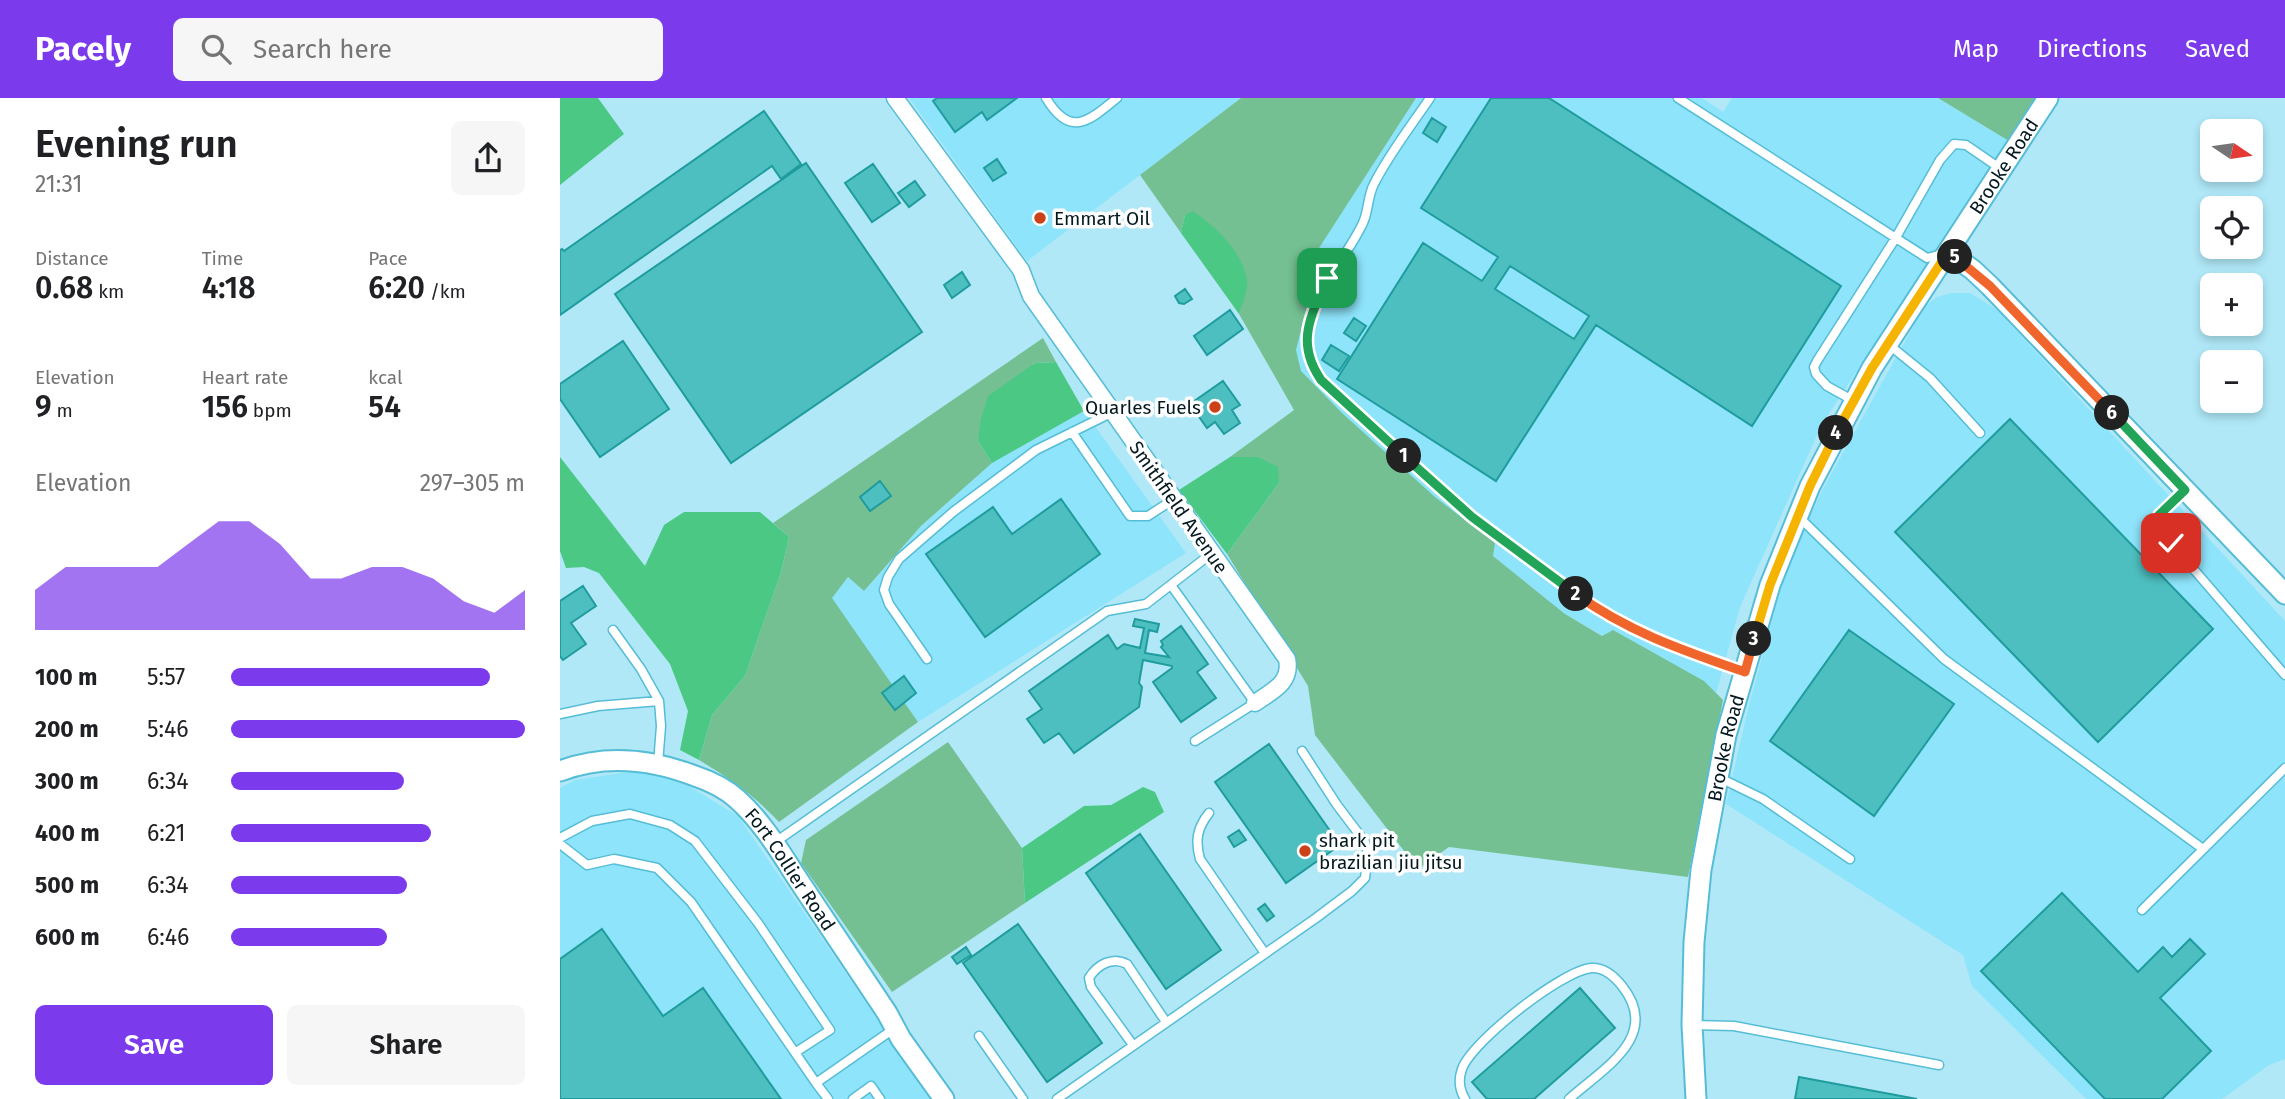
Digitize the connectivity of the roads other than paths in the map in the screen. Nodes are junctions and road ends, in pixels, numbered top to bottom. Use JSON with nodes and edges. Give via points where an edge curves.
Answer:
{"nodes":[{"id":1,"x":895,"y":98,"type":"edge"},
{"id":2,"x":1046,"y":98,"type":"edge"},
{"id":3,"x":1117,"y":98,"type":"edge"},
{"id":4,"x":1430,"y":98,"type":"edge"},
{"id":5,"x":1678,"y":98,"type":"edge"},
{"id":6,"x":2048,"y":98,"type":"edge"},
{"id":7,"x":2002,"y":169,"type":"junction"},
{"id":8,"x":1895,"y":239,"type":"junction"},
{"id":9,"x":1948,"y":252,"type":"junction"},
{"id":10,"x":1888,"y":344,"type":"junction"},
{"id":11,"x":1854,"y":401,"type":"junction"},
{"id":12,"x":1113,"y":412,"type":"junction"},
{"id":13,"x":1072,"y":432,"type":"junction"},
{"id":14,"x":1980,"y":433,"type":"dead end"},
{"id":15,"x":2185,"y":490,"type":"junction"},
{"id":16,"x":1174,"y":499,"type":"junction"},
{"id":17,"x":1799,"y":517,"type":"junction"},
{"id":18,"x":1212,"y":553,"type":"junction"},
{"id":19,"x":1171,"y":585,"type":"junction"},
{"id":20,"x":2285,"y":594,"type":"edge"},
{"id":21,"x":613,"y":631,"type":"dead end"},
{"id":22,"x":927,"y":659,"type":"dead end"},
{"id":23,"x":1745,"y":672,"type":"junction"},
{"id":24,"x":2285,"y":675,"type":"edge"},
{"id":25,"x":659,"y":701,"type":"junction"},
{"id":26,"x":1255,"y":703,"type":"junction"},
{"id":27,"x":560,"y":714,"type":"edge"},
{"id":28,"x":1195,"y":741,"type":"dead end"},
{"id":29,"x":1302,"y":751,"type":"dead end"},
{"id":30,"x":658,"y":764,"type":"junction"},
{"id":31,"x":2285,"y":768,"type":"edge"},
{"id":32,"x":560,"y":771,"type":"edge"},
{"id":33,"x":1717,"y":777,"type":"junction"},
{"id":34,"x":1209,"y":813,"type":"dead end"},
{"id":35,"x":560,"y":838,"type":"edge"},
{"id":36,"x":774,"y":843,"type":"junction"},
{"id":37,"x":560,"y":844,"type":"edge"},
{"id":38,"x":2203,"y":849,"type":"junction"},
{"id":39,"x":1850,"y":859,"type":"dead end"},
{"id":40,"x":2142,"y":910,"type":"dead end"},
{"id":41,"x":1264,"y":952,"type":"junction"},
{"id":42,"x":1166,"y":1022,"type":"junction"},
{"id":43,"x":1692,"y":1025,"type":"junction"},
{"id":44,"x":895,"y":1028,"type":"junction"},
{"id":45,"x":979,"y":1036,"type":"dead end"},
{"id":46,"x":1133,"y":1045,"type":"junction"},
{"id":47,"x":796,"y":1052,"type":"junction"},
{"id":48,"x":1939,"y":1065,"type":"dead end"},
{"id":49,"x":816,"y":1083,"type":"junction"},
{"id":50,"x":828,"y":1099,"type":"edge"},
{"id":51,"x":853,"y":1099,"type":"edge"},
{"id":52,"x":880,"y":1099,"type":"edge"},
{"id":53,"x":944,"y":1099,"type":"edge"},
{"id":54,"x":1023,"y":1099,"type":"edge"},
{"id":55,"x":1057,"y":1099,"type":"edge"},
{"id":56,"x":1465,"y":1099,"type":"edge"},
{"id":57,"x":1569,"y":1099,"type":"edge"},
{"id":58,"x":1696,"y":1099,"type":"edge"}],
"edges":[{"from":1,"to":12,"type":"street","name":"Smithfield Avenue","via":[[1021,270],[1031,296]]},
{"from":2,"to":3,"type":"lane","via":[[1063,120],[1073,123],[1095,116]]},
{"from":4,"to":23,"type":"lane","via":[[1375,182],[1363,225],[1327,278],[1307,329],[1313,368],[1472,517],[1599,610],[1665,644]]},
{"from":5,"to":8,"type":"lane"},
{"from":6,"to":7,"type":"street","name":"Brooke Road"},
{"from":7,"to":8,"type":"lane","via":[[1966,145],[1954,144]]},
{"from":7,"to":9,"type":"street","name":"Brooke Road"},
{"from":8,"to":9,"type":"lane","via":[[1927,258]]},
{"from":8,"to":11,"type":"lane","via":[[1815,367],[1827,386]]},
{"from":9,"to":10,"type":"street","name":"Brooke Road"},
{"from":9,"to":15,"type":"street","via":[[1990,286]]},
{"from":10,"to":11,"type":"street","name":"Brooke Road"},
{"from":10,"to":14,"type":"lane","via":[[1930,378]]},
{"from":11,"to":17,"type":"street","name":"Brooke Road"},
{"from":12,"to":13,"type":"lane"},
{"from":12,"to":16,"type":"street","name":"Smithfield Avenue"},
{"from":13,"to":16,"type":"lane","via":[[1130,516],[1148,516]]},
{"from":13,"to":22,"type":"lane","via":[[1036,450],[899,559],[884,590]]},
{"from":15,"to":20,"type":"street"},
{"from":15,"to":24,"type":"lane","via":[[2159,515],[2158,522]]},
{"from":16,"to":18,"type":"street","name":"Smithfield Avenue"},
{"from":17,"to":23,"type":"street","name":"Brooke Road","via":[[1770,585]]},
{"from":17,"to":38,"type":"lane","via":[[1944,659]]},
{"from":18,"to":19,"type":"lane"},
{"from":18,"to":26,"type":"street","name":"Smithfield Avenue","via":[[1287,659],[1289,668],[1282,684]]},
{"from":19,"to":26,"type":"lane"},
{"from":19,"to":36,"type":"lane","via":[[1146,604],[1107,611]]},
{"from":21,"to":25,"type":"lane"},
{"from":23,"to":33,"type":"street","name":"Brooke Road"},
{"from":25,"to":27,"type":"lane"},
{"from":25,"to":30,"type":"lane"},
{"from":26,"to":28,"type":"lane"},
{"from":29,"to":41,"type":"lane","via":[[1365,842],[1368,866],[1365,878],[1353,891]]},
{"from":30,"to":32,"type":"street","name":"Fort Collier Road","via":[[591,762]]},
{"from":30,"to":36,"type":"street","name":"Fort Collier Road","via":[[716,784],[737,798]]},
{"from":31,"to":38,"type":"lane"},
{"from":33,"to":39,"type":"lane","via":[[1763,799]]},
{"from":33,"to":43,"type":"street","name":"Brooke Road","via":[[1694,942]]},
{"from":34,"to":41,"type":"lane","via":[[1197,836],[1200,859]]},
{"from":35,"to":47,"type":"lane","via":[[592,821],[630,814],[670,825],[695,841],[758,923],[830,1030]]},
{"from":36,"to":44,"type":"street","name":"Fort Collier Road"},
{"from":37,"to":47,"type":"lane","via":[[587,865],[614,859],[657,868],[691,902]]},
{"from":38,"to":40,"type":"lane"},
{"from":41,"to":42,"type":"lane"},
{"from":42,"to":46,"type":"lane"},
{"from":42,"to":46,"type":"lane","via":[[1127,964],[1107,962],[1094,970],[1089,978],[1091,988]]},
{"from":43,"to":48,"type":"lane","via":[[1734,1026]]},
{"from":43,"to":58,"type":"street","name":"Brooke Road"},
{"from":44,"to":49,"type":"lane"},
{"from":44,"to":53,"type":"street","name":"Fort Collier Road"},
{"from":45,"to":54,"type":"lane"},
{"from":46,"to":55,"type":"lane"},
{"from":47,"to":49,"type":"lane"},
{"from":49,"to":50,"type":"lane"},
{"from":51,"to":52,"type":"lane","via":[[871,1086]]},
{"from":56,"to":57,"type":"lane","via":[[1459,1082],[1463,1066],[1479,1045],[1552,986],[1593,968],[1614,976],[1633,1001],[1636,1025],[1627,1048]]}]}
